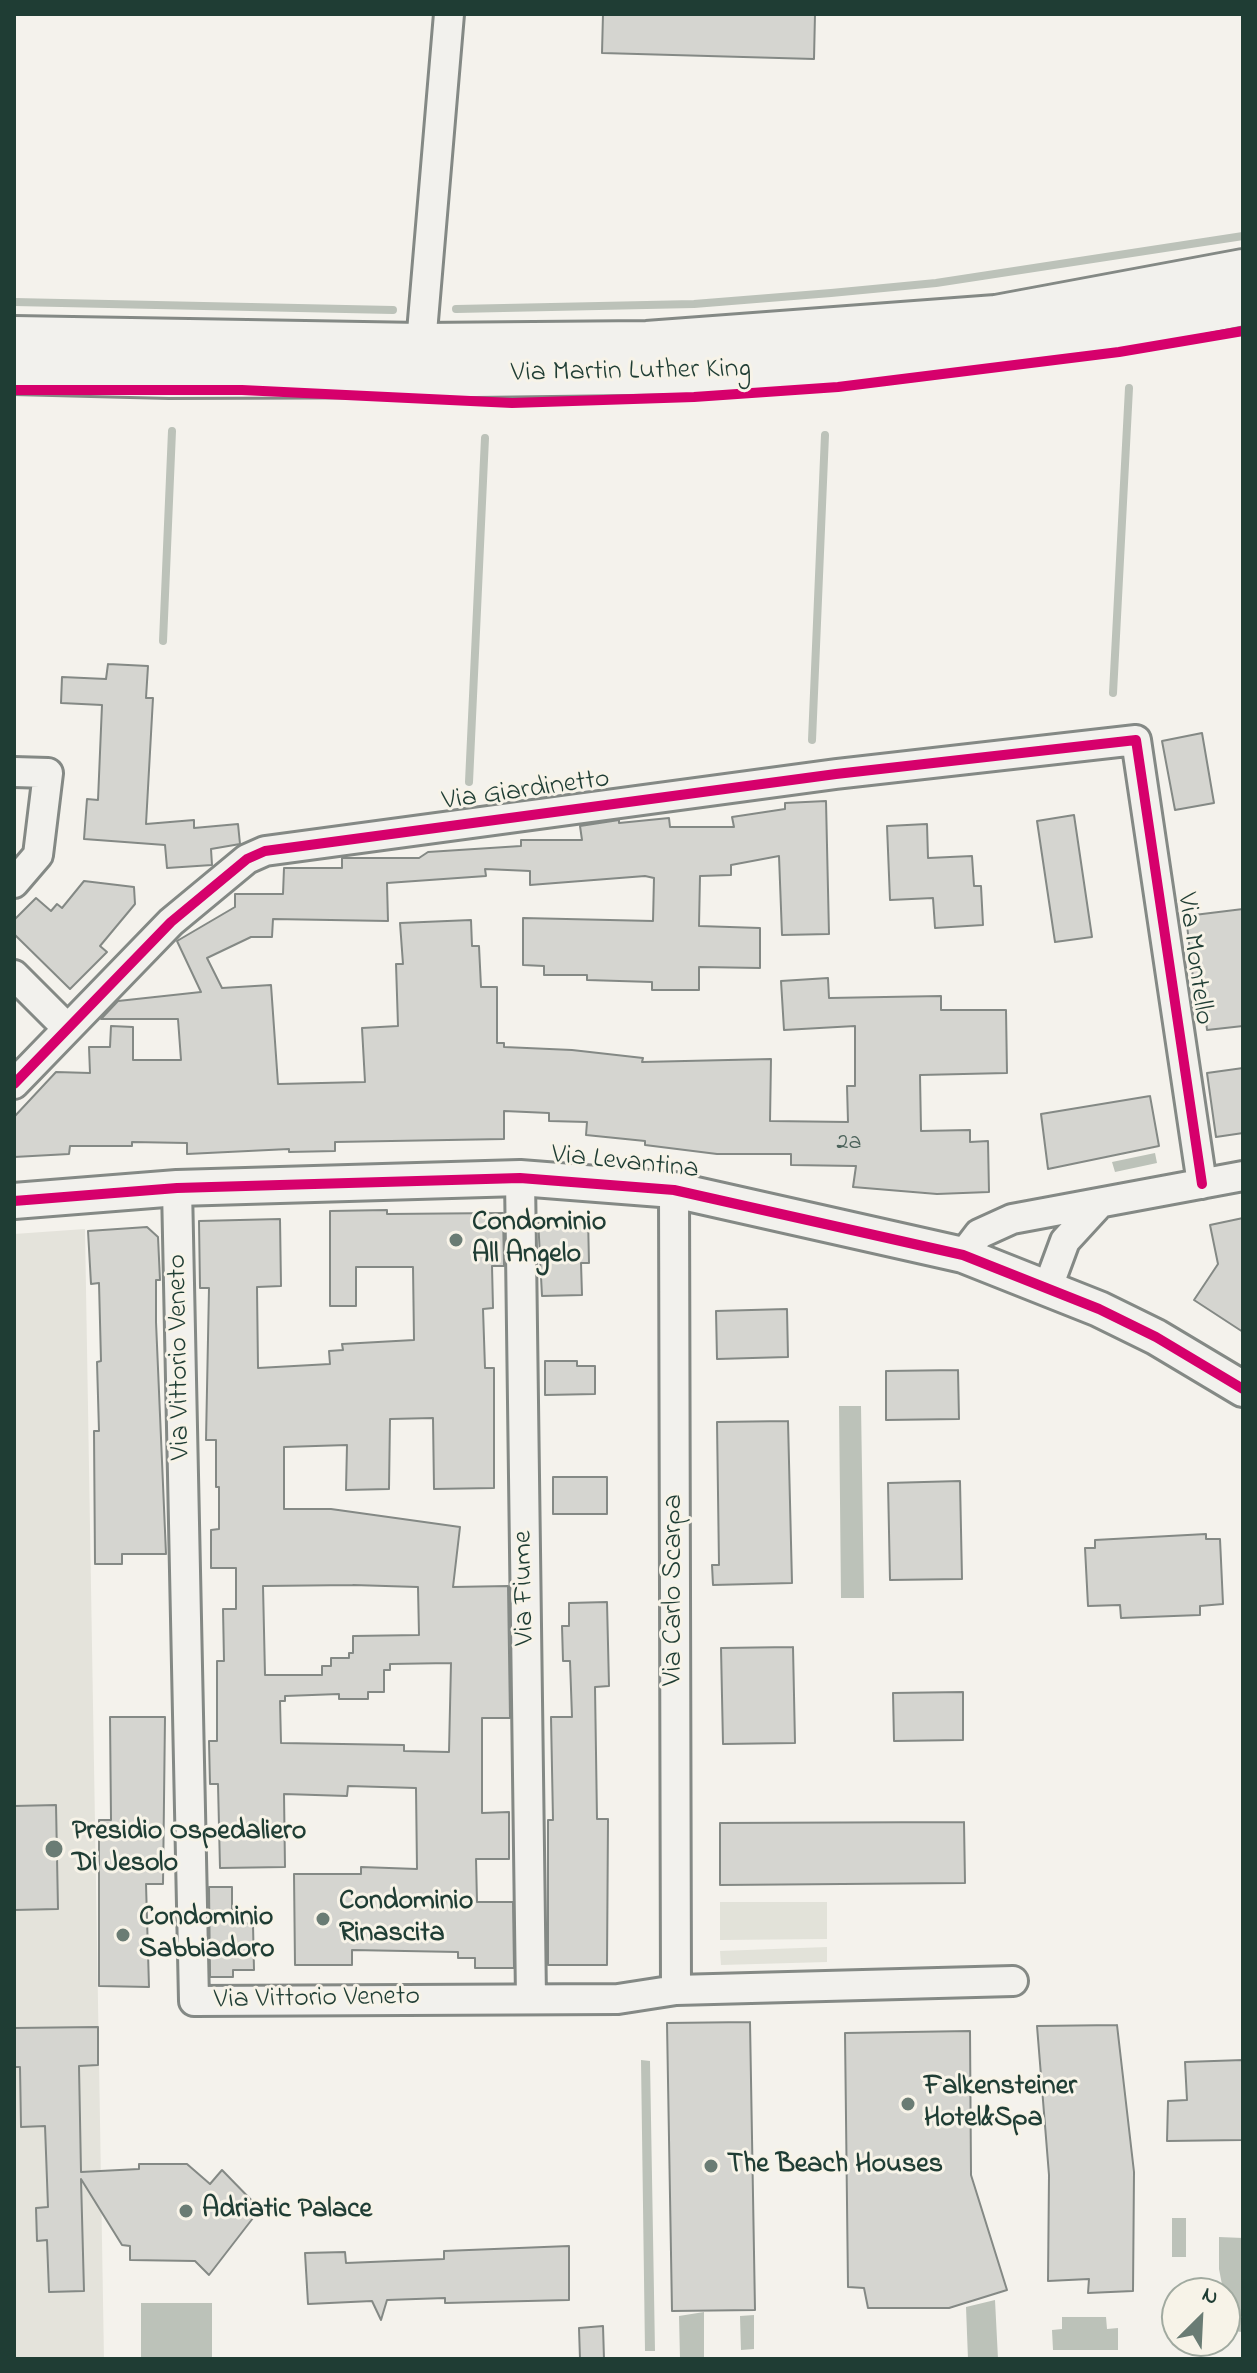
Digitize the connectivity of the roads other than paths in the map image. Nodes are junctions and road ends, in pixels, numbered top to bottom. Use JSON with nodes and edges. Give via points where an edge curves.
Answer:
{"nodes":[{"id":1,"x":449,"y":14,"type":"edge"},
{"id":2,"x":1243,"y":270,"type":"edge"},
{"id":3,"x":1243,"y":305,"type":"edge"},
{"id":4,"x":14,"y":337,"type":"edge"},
{"id":5,"x":421,"y":344,"type":"junction"},
{"id":6,"x":14,"y":373,"type":"edge"},
{"id":7,"x":1136,"y":740,"type":"joint"},
{"id":8,"x":14,"y":772,"type":"edge"},
{"id":9,"x":14,"y":883,"type":"edge"},
{"id":10,"x":14,"y":975,"type":"edge"},
{"id":11,"x":67,"y":1028,"type":"junction"},
{"id":12,"x":14,"y":1084,"type":"edge"},
{"id":13,"x":1243,"y":1176,"type":"edge"},
{"id":14,"x":520,"y":1178,"type":"junction"},
{"id":15,"x":1202,"y":1184,"type":"junction"},
{"id":16,"x":177,"y":1188,"type":"junction"},
{"id":17,"x":674,"y":1190,"type":"junction"},
{"id":18,"x":14,"y":1201,"type":"edge"},
{"id":19,"x":1099,"y":1204,"type":"junction"},
{"id":20,"x":963,"y":1255,"type":"junction"},
{"id":21,"x":1048,"y":1287,"type":"junction"},
{"id":22,"x":1243,"y":1389,"type":"edge"},
{"id":23,"x":1013,"y":1981,"type":"dead end"},
{"id":24,"x":676,"y":1990,"type":"junction"},
{"id":25,"x":531,"y":1998,"type":"junction"}],
"edges":[{"from":1,"to":5,"type":"street"},
{"from":2,"to":5,"type":"main road","name":"Via Martin Luther King","via":[[996,316],[647,342]]},
{"from":3,"to":6,"type":"main road","name":"Via Martin Luther King","via":[[1084,337],[824,367],[476,376]]},
{"from":4,"to":5,"type":"main road","name":"Via Martin Luther King"},
{"from":7,"to":11,"type":"street","name":"Via Giardinetto","via":[[836,774],[265,851],[247,859],[171,922]]},
{"from":7,"to":15,"type":"street","name":"Via Montello"},
{"from":8,"to":9,"type":"street","via":[[48,773],[38,855]]},
{"from":10,"to":11,"type":"street"},
{"from":11,"to":12,"type":"street","name":"Via Giardinetto"},
{"from":13,"to":15,"type":"street"},
{"from":14,"to":16,"type":"street","name":"Via Levantina"},
{"from":14,"to":17,"type":"street","name":"Via Levantina"},
{"from":14,"to":25,"type":"street","name":"Via Fiume"},
{"from":15,"to":19,"type":"street"},
{"from":16,"to":18,"type":"street","name":"Via Levantina"},
{"from":16,"to":25,"type":"street","name":"Via Vittorio Veneto","via":[[194,2001]]},
{"from":17,"to":20,"type":"street","name":"Via Levantina"},
{"from":17,"to":24,"type":"street","name":"Via Carlo Scarpa"},
{"from":19,"to":20,"type":"street","via":[[994,1225]]},
{"from":19,"to":21,"type":"street","via":[[1065,1241]]},
{"from":20,"to":21,"type":"street","name":"Via Levantina"},
{"from":21,"to":22,"type":"street","name":"Via Levantina","via":[[1156,1337]]},
{"from":23,"to":24,"type":"street","name":"Via Vittorio Veneto"},
{"from":24,"to":25,"type":"street","name":"Via Vittorio Veneto","via":[[618,1999]]}]}
